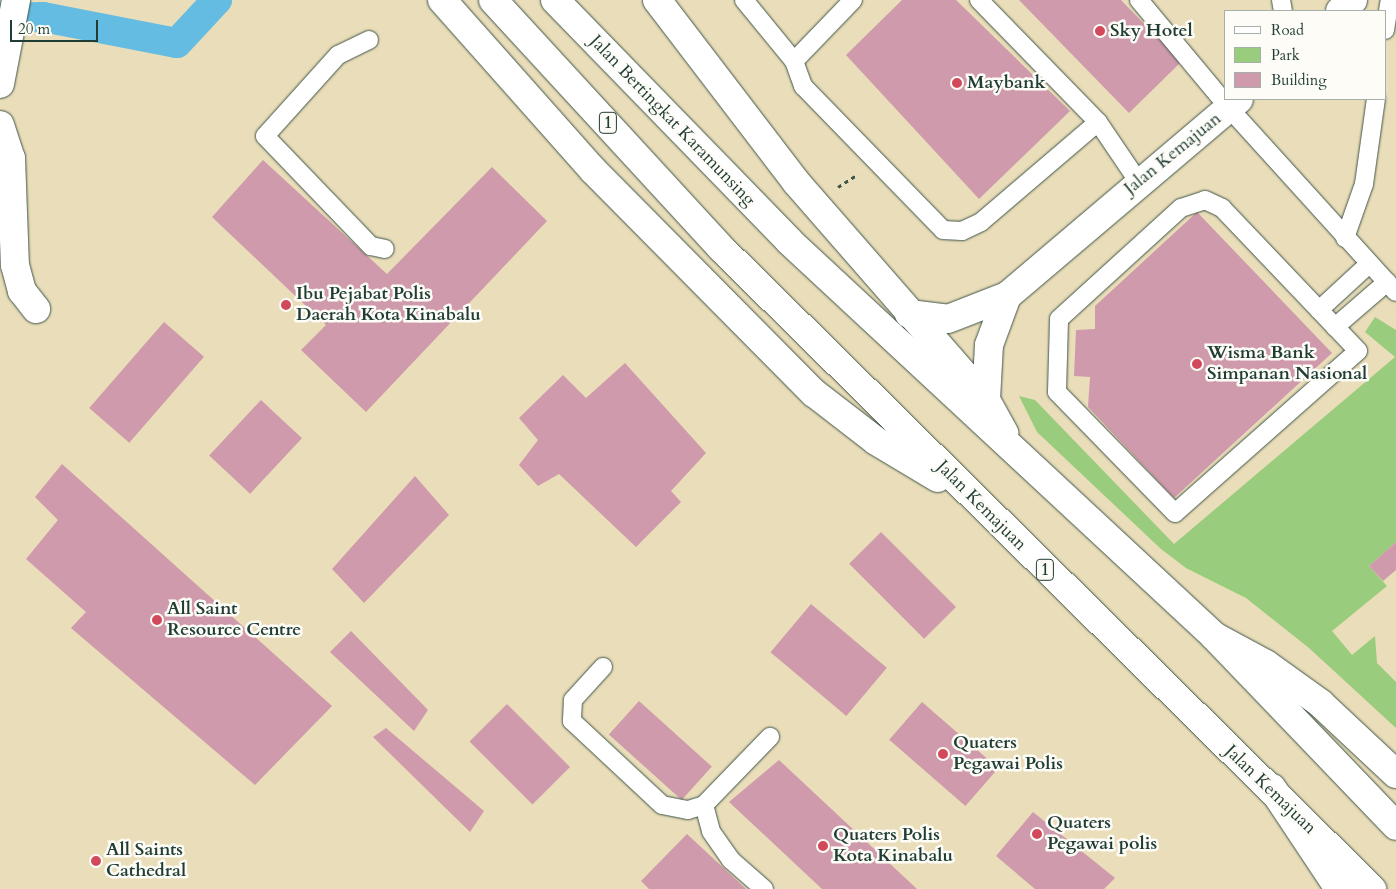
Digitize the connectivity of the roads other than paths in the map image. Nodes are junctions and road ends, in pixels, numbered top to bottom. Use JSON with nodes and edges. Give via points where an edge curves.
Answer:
{"nodes":[{"id":1,"x":16,"y":0,"type":"edge"},
{"id":2,"x":442,"y":0,"type":"edge"},
{"id":3,"x":493,"y":0,"type":"edge"},
{"id":4,"x":555,"y":0,"type":"edge"},
{"id":5,"x":657,"y":0,"type":"edge"},
{"id":6,"x":744,"y":0,"type":"edge"},
{"id":7,"x":852,"y":0,"type":"edge"},
{"id":8,"x":979,"y":0,"type":"edge"},
{"id":9,"x":1139,"y":0,"type":"edge"},
{"id":10,"x":1353,"y":0,"type":"edge"},
{"id":11,"x":1390,"y":0,"type":"edge"},
{"id":12,"x":1341,"y":10,"type":"edge"},
{"id":13,"x":1386,"y":24,"type":"edge"},
{"id":14,"x":369,"y":40,"type":"dead end"},
{"id":15,"x":794,"y":61,"type":"junction"},
{"id":16,"x":2,"y":73,"type":"edge"},
{"id":17,"x":1224,"y":92,"type":"edge"},
{"id":18,"x":1376,"y":100,"type":"edge"},
{"id":19,"x":1234,"y":103,"type":"edge"},
{"id":20,"x":1098,"y":122,"type":"junction"},
{"id":21,"x":0,"y":125,"type":"edge"},
{"id":22,"x":1138,"y":181,"type":"junction"},
{"id":23,"x":1345,"y":238,"type":"junction"},
{"id":24,"x":385,"y":249,"type":"dead end"},
{"id":25,"x":1368,"y":265,"type":"junction"},
{"id":26,"x":1391,"y":287,"type":"edge"},
{"id":27,"x":1007,"y":296,"type":"junction"},
{"id":28,"x":36,"y":309,"type":"dead end"},
{"id":29,"x":1319,"y":310,"type":"junction"},
{"id":30,"x":909,"y":314,"type":"junction"},
{"id":31,"x":1335,"y":327,"type":"junction"},
{"id":32,"x":986,"y":400,"type":"junction"},
{"id":33,"x":1013,"y":450,"type":"junction"},
{"id":34,"x":973,"y":499,"type":"junction"},
{"id":35,"x":1214,"y":636,"type":"junction"},
{"id":36,"x":603,"y":667,"type":"dead end"},
{"id":37,"x":770,"y":737,"type":"dead end"},
{"id":38,"x":1396,"y":774,"type":"edge"},
{"id":39,"x":1272,"y":788,"type":"junction"},
{"id":40,"x":704,"y":805,"type":"junction"},
{"id":41,"x":1396,"y":826,"type":"edge"},
{"id":42,"x":764,"y":889,"type":"edge"},
{"id":43,"x":1339,"y":889,"type":"edge"},
{"id":44,"x":1372,"y":889,"type":"edge"}],
"edges":[{"from":1,"to":16,"type":"main road"},
{"from":2,"to":34,"type":"main road","via":[[592,170],[814,393],[876,440]]},
{"from":3,"to":34,"type":"main road","name":"Jalan Kemajuan","number":"1","via":[[721,248]]},
{"from":4,"to":33,"type":"main road","name":"Jalan Bertingkat Karamunsing","via":[[789,241]]},
{"from":5,"to":30,"type":"main road","via":[[796,182]]},
{"from":6,"to":15,"type":"lane"},
{"from":7,"to":15,"type":"lane"},
{"from":8,"to":20,"type":"lane"},
{"from":9,"to":17,"type":"lane"},
{"from":10,"to":12,"type":"main road"},
{"from":11,"to":13,"type":"lane"},
{"from":14,"to":24,"type":"lane","via":[[338,55],[265,136],[371,246]]},
{"from":15,"to":20,"type":"lane","via":[[804,86],[826,113],[943,230],[962,231],[981,222]]},
{"from":18,"to":23,"type":"lane","via":[[1364,184]]},
{"from":19,"to":22,"type":"main road","name":"Jalan Kemajuan"},
{"from":19,"to":23,"type":"lane"},
{"from":20,"to":22,"type":"lane"},
{"from":21,"to":28,"type":"main road","via":[[11,158],[15,265],[22,291]]},
{"from":22,"to":27,"type":"main road","name":"Jalan Kemajuan"},
{"from":23,"to":25,"type":"lane"},
{"from":25,"to":26,"type":"lane"},
{"from":25,"to":29,"type":"lane"},
{"from":26,"to":31,"type":"lane"},
{"from":27,"to":30,"type":"main road","via":[[948,319]]},
{"from":27,"to":32,"type":"main road","name":"Jalan Kemajuan","via":[[989,344]]},
{"from":29,"to":31,"type":"lane"},
{"from":29,"to":31,"type":"lane","via":[[1222,208],[1205,200],[1193,202],[1059,319],[1057,392],[1175,513],[1358,352]]},
{"from":30,"to":32,"type":"main road"},
{"from":32,"to":33,"type":"main road"},
{"from":33,"to":35,"type":"main road"},
{"from":34,"to":39,"type":"main road","name":"Jalan Kemajuan","number":"1"},
{"from":35,"to":38,"type":"main road","via":[[1266,664],[1320,702]]},
{"from":35,"to":41,"type":"main road"},
{"from":36,"to":40,"type":"lane","via":[[573,700],[572,721],[662,805],[688,810]]},
{"from":37,"to":40,"type":"lane"},
{"from":39,"to":43,"type":"main road"},
{"from":39,"to":44,"type":"main road","name":"Jalan Kemajuan","number":"1"},
{"from":40,"to":42,"type":"lane","via":[[711,831],[731,860]]}]}
